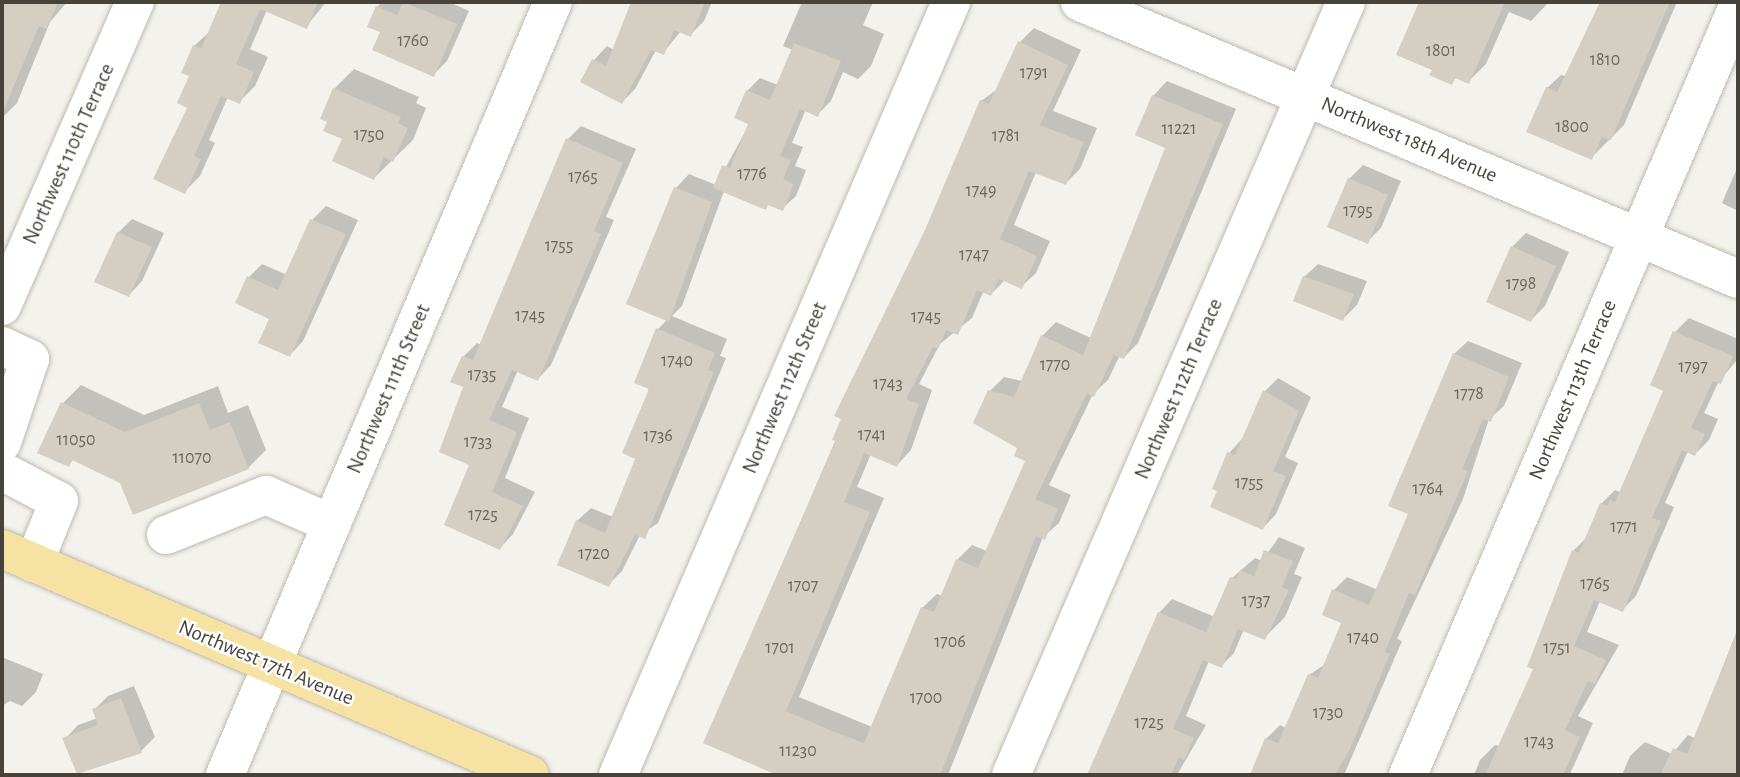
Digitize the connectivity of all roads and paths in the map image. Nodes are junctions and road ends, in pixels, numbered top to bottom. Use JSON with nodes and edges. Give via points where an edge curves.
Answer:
{"nodes":[{"id":1,"x":135,"y":2,"type":"edge"},
{"id":2,"x":553,"y":2,"type":"edge"},
{"id":3,"x":951,"y":2,"type":"edge"},
{"id":4,"x":1080,"y":2,"type":"edge"},
{"id":5,"x":1346,"y":2,"type":"edge"},
{"id":6,"x":1738,"y":6,"type":"edge"},
{"id":7,"x":1306,"y":96,"type":"junction"},
{"id":8,"x":1638,"y":237,"type":"junction"},
{"id":9,"x":1738,"y":279,"type":"edge"},
{"id":10,"x":2,"y":306,"type":"edge"},
{"id":11,"x":2,"y":346,"type":"edge"},
{"id":12,"x":2,"y":442,"type":"edge"},
{"id":13,"x":2,"y":471,"type":"edge"},
{"id":14,"x":332,"y":524,"type":"junction"},
{"id":15,"x":166,"y":535,"type":"dead end"},
{"id":16,"x":18,"y":556,"type":"edge"},
{"id":17,"x":271,"y":666,"type":"junction"},
{"id":18,"x":225,"y":775,"type":"edge"},
{"id":19,"x":530,"y":775,"type":"edge"},
{"id":20,"x":618,"y":775,"type":"edge"},
{"id":21,"x":1011,"y":775,"type":"edge"},
{"id":22,"x":1408,"y":775,"type":"edge"}],
"edges":[{"from":1,"to":10,"type":"street","name":"Northwest 110th Terrace"},
{"from":2,"to":14,"type":"street","name":"Northwest 111th Street"},
{"from":3,"to":20,"type":"street","name":"Northwest 112th Street"},
{"from":4,"to":7,"type":"street","name":"Northwest 18th Avenue"},
{"from":5,"to":7,"type":"street","name":"Northwest 112th Terrace"},
{"from":6,"to":8,"type":"street","name":"Northwest 113th Terrace"},
{"from":7,"to":8,"type":"street","name":"Northwest 18th Avenue"},
{"from":7,"to":21,"type":"street","name":"Northwest 112th Terrace"},
{"from":8,"to":9,"type":"street","name":"Northwest 18th Avenue"},
{"from":8,"to":22,"type":"street","name":"Northwest 113th Terrace"},
{"from":11,"to":12,"type":"street","via":[[30,359]]},
{"from":13,"to":16,"type":"street","via":[[59,501]]},
{"from":14,"to":15,"type":"street","via":[[266,495]]},
{"from":14,"to":17,"type":"street","name":"Northwest 111th Street"},
{"from":16,"to":17,"type":"main road","name":"Northwest 17th Avenue"},
{"from":17,"to":18,"type":"street","name":"Northwest 111th Street"},
{"from":17,"to":19,"type":"main road","name":"Northwest 17th Avenue"}]}
